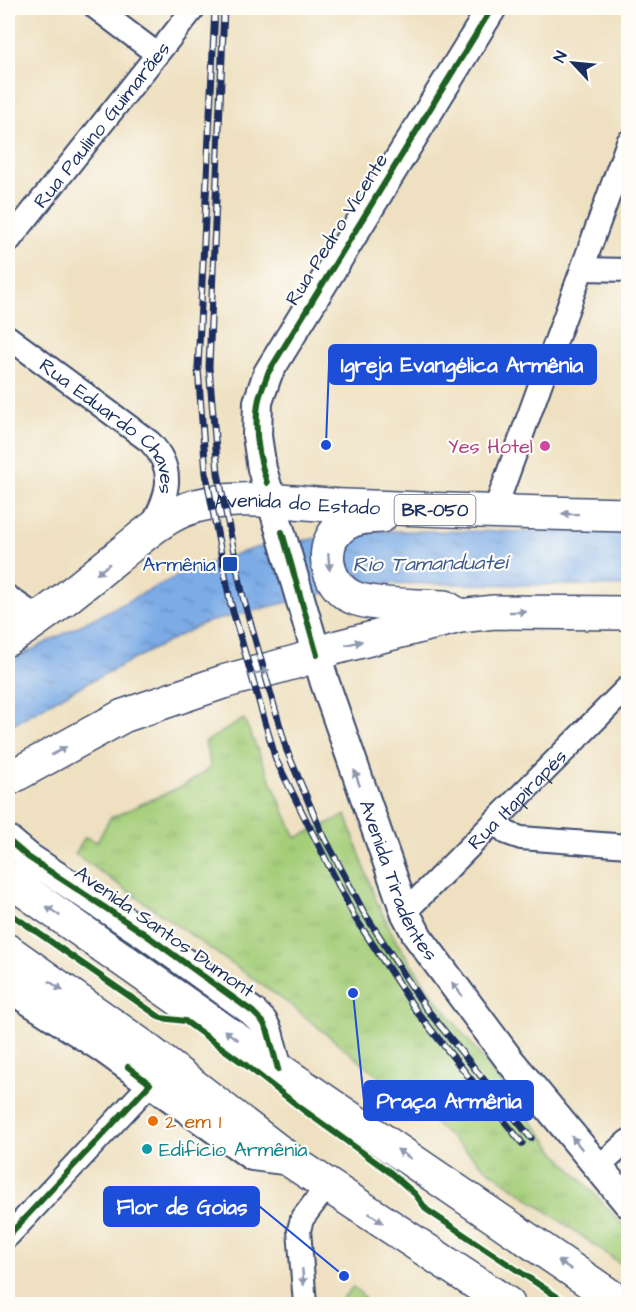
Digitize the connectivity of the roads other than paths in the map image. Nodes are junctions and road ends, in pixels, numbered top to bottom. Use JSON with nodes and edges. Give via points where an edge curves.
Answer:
{"nodes":[{"id":1,"x":96,"y":8,"type":"edge"},
{"id":2,"x":194,"y":8,"type":"edge"},
{"id":3,"x":492,"y":8,"type":"edge"},
{"id":4,"x":157,"y":54,"type":"junction"},
{"id":5,"x":628,"y":142,"type":"edge"},
{"id":6,"x":8,"y":242,"type":"edge"},
{"id":7,"x":583,"y":269,"type":"junction"},
{"id":8,"x":628,"y":270,"type":"edge"},
{"id":9,"x":8,"y":337,"type":"edge"},
{"id":10,"x":272,"y":502,"type":"junction"},
{"id":11,"x":406,"y":509,"type":"junction"},
{"id":12,"x":494,"y":512,"type":"junction"},
{"id":13,"x":628,"y":515,"type":"edge"},
{"id":14,"x":148,"y":532,"type":"junction"},
{"id":15,"x":8,"y":597,"type":"edge"},
{"id":16,"x":628,"y":613,"type":"edge"},
{"id":17,"x":460,"y":616,"type":"junction"},
{"id":18,"x":40,"y":619,"type":"junction"},
{"id":19,"x":8,"y":639,"type":"edge"},
{"id":20,"x":317,"y":656,"type":"junction"},
{"id":21,"x":628,"y":687,"type":"edge"},
{"id":22,"x":8,"y":779,"type":"edge"},
{"id":23,"x":495,"y":821,"type":"junction"},
{"id":24,"x":8,"y":840,"type":"edge"},
{"id":25,"x":628,"y":846,"type":"edge"},
{"id":26,"x":8,"y":879,"type":"edge"},
{"id":27,"x":405,"y":912,"type":"junction"},
{"id":28,"x":8,"y":951,"type":"edge"},
{"id":29,"x":11,"y":997,"type":"edge"},
{"id":30,"x":278,"y":1069,"type":"junction"},
{"id":31,"x":150,"y":1084,"type":"junction"},
{"id":32,"x":628,"y":1141,"type":"edge"},
{"id":33,"x":291,"y":1161,"type":"junction"},
{"id":34,"x":597,"y":1168,"type":"junction"},
{"id":35,"x":327,"y":1186,"type":"junction"},
{"id":36,"x":628,"y":1203,"type":"edge"},
{"id":37,"x":8,"y":1236,"type":"edge"},
{"id":38,"x":621,"y":1300,"type":"edge"},
{"id":39,"x":494,"y":1301,"type":"edge"},
{"id":40,"x":305,"y":1305,"type":"edge"}],
"edges":[{"from":1,"to":4,"type":"street"},
{"from":2,"to":4,"type":"street","name":"Rua Paulino Guimarães"},
{"from":3,"to":10,"type":"main road","name":"Rua Pedro Vicente","via":[[268,373],[257,419],[262,469]]},
{"from":4,"to":6,"type":"street","name":"Rua Paulino Guimarães"},
{"from":5,"to":7,"type":"street"},
{"from":7,"to":8,"type":"street"},
{"from":7,"to":12,"type":"street"},
{"from":9,"to":14,"type":"street","name":"Rua Eduardo Chaves","via":[[161,453],[168,479],[160,511]]},
{"from":10,"to":11,"type":"highway","name":"Avenida do Estado","number":"BR-050"},
{"from":10,"to":14,"type":"highway","name":"Avenida do Estado","number":"BR-050","via":[[241,500],[200,505]]},
{"from":10,"to":20,"type":"main road","name":"Avenida Tiradentes"},
{"from":11,"to":12,"type":"highway","name":"Avenida do Estado","number":"BR-050"},
{"from":11,"to":17,"type":"highway","one_way":true,"via":[[399,515],[357,518],[339,528],[328,551],[335,584],[349,596],[364,601],[445,607]]},
{"from":13,"to":12,"type":"highway","name":"Avenida do Estado","number":"BR-050","one_way":true},
{"from":14,"to":18,"type":"highway","name":"Avenida do Estado","number":"BR-050","one_way":true},
{"from":15,"to":18,"type":"street"},
{"from":17,"to":16,"type":"highway","one_way":true,"via":[[494,612]]},
{"from":20,"to":17,"type":"highway","one_way":true,"via":[[334,648]]},
{"from":18,"to":19,"type":"highway","name":"Avenida do Estado","number":"BR-050"},
{"from":22,"to":20,"type":"highway","one_way":true,"via":[[128,714]]},
{"from":27,"to":20,"type":"main road","name":"Avenida Tiradentes","one_way":true},
{"from":21,"to":23,"type":"street","name":"Rua Itapirapés"},
{"from":23,"to":25,"type":"street","via":[[507,833],[521,838]]},
{"from":23,"to":27,"type":"street","name":"Rua Itapirapés"},
{"from":24,"to":30,"type":"main road","name":"Avenida Santos Dumont","via":[[253,1012],[268,1032]]},
{"from":30,"to":26,"type":"highway","one_way":true},
{"from":34,"to":27,"type":"main road","name":"Avenida Tiradentes","one_way":true,"via":[[511,1062],[418,937]]},
{"from":28,"to":33,"type":"highway","one_way":true},
{"from":29,"to":31,"type":"main road","via":[[100,1047]]},
{"from":38,"to":30,"type":"highway","one_way":true},
{"from":31,"to":33,"type":"main road","via":[[252,1156]]},
{"from":31,"to":37,"type":"street"},
{"from":32,"to":34,"type":"street"},
{"from":33,"to":35,"type":"highway"},
{"from":34,"to":36,"type":"main road","name":"Avenida Tiradentes"},
{"from":35,"to":39,"type":"highway","one_way":true},
{"from":35,"to":40,"type":"street","one_way":true,"via":[[299,1230]]}]}
